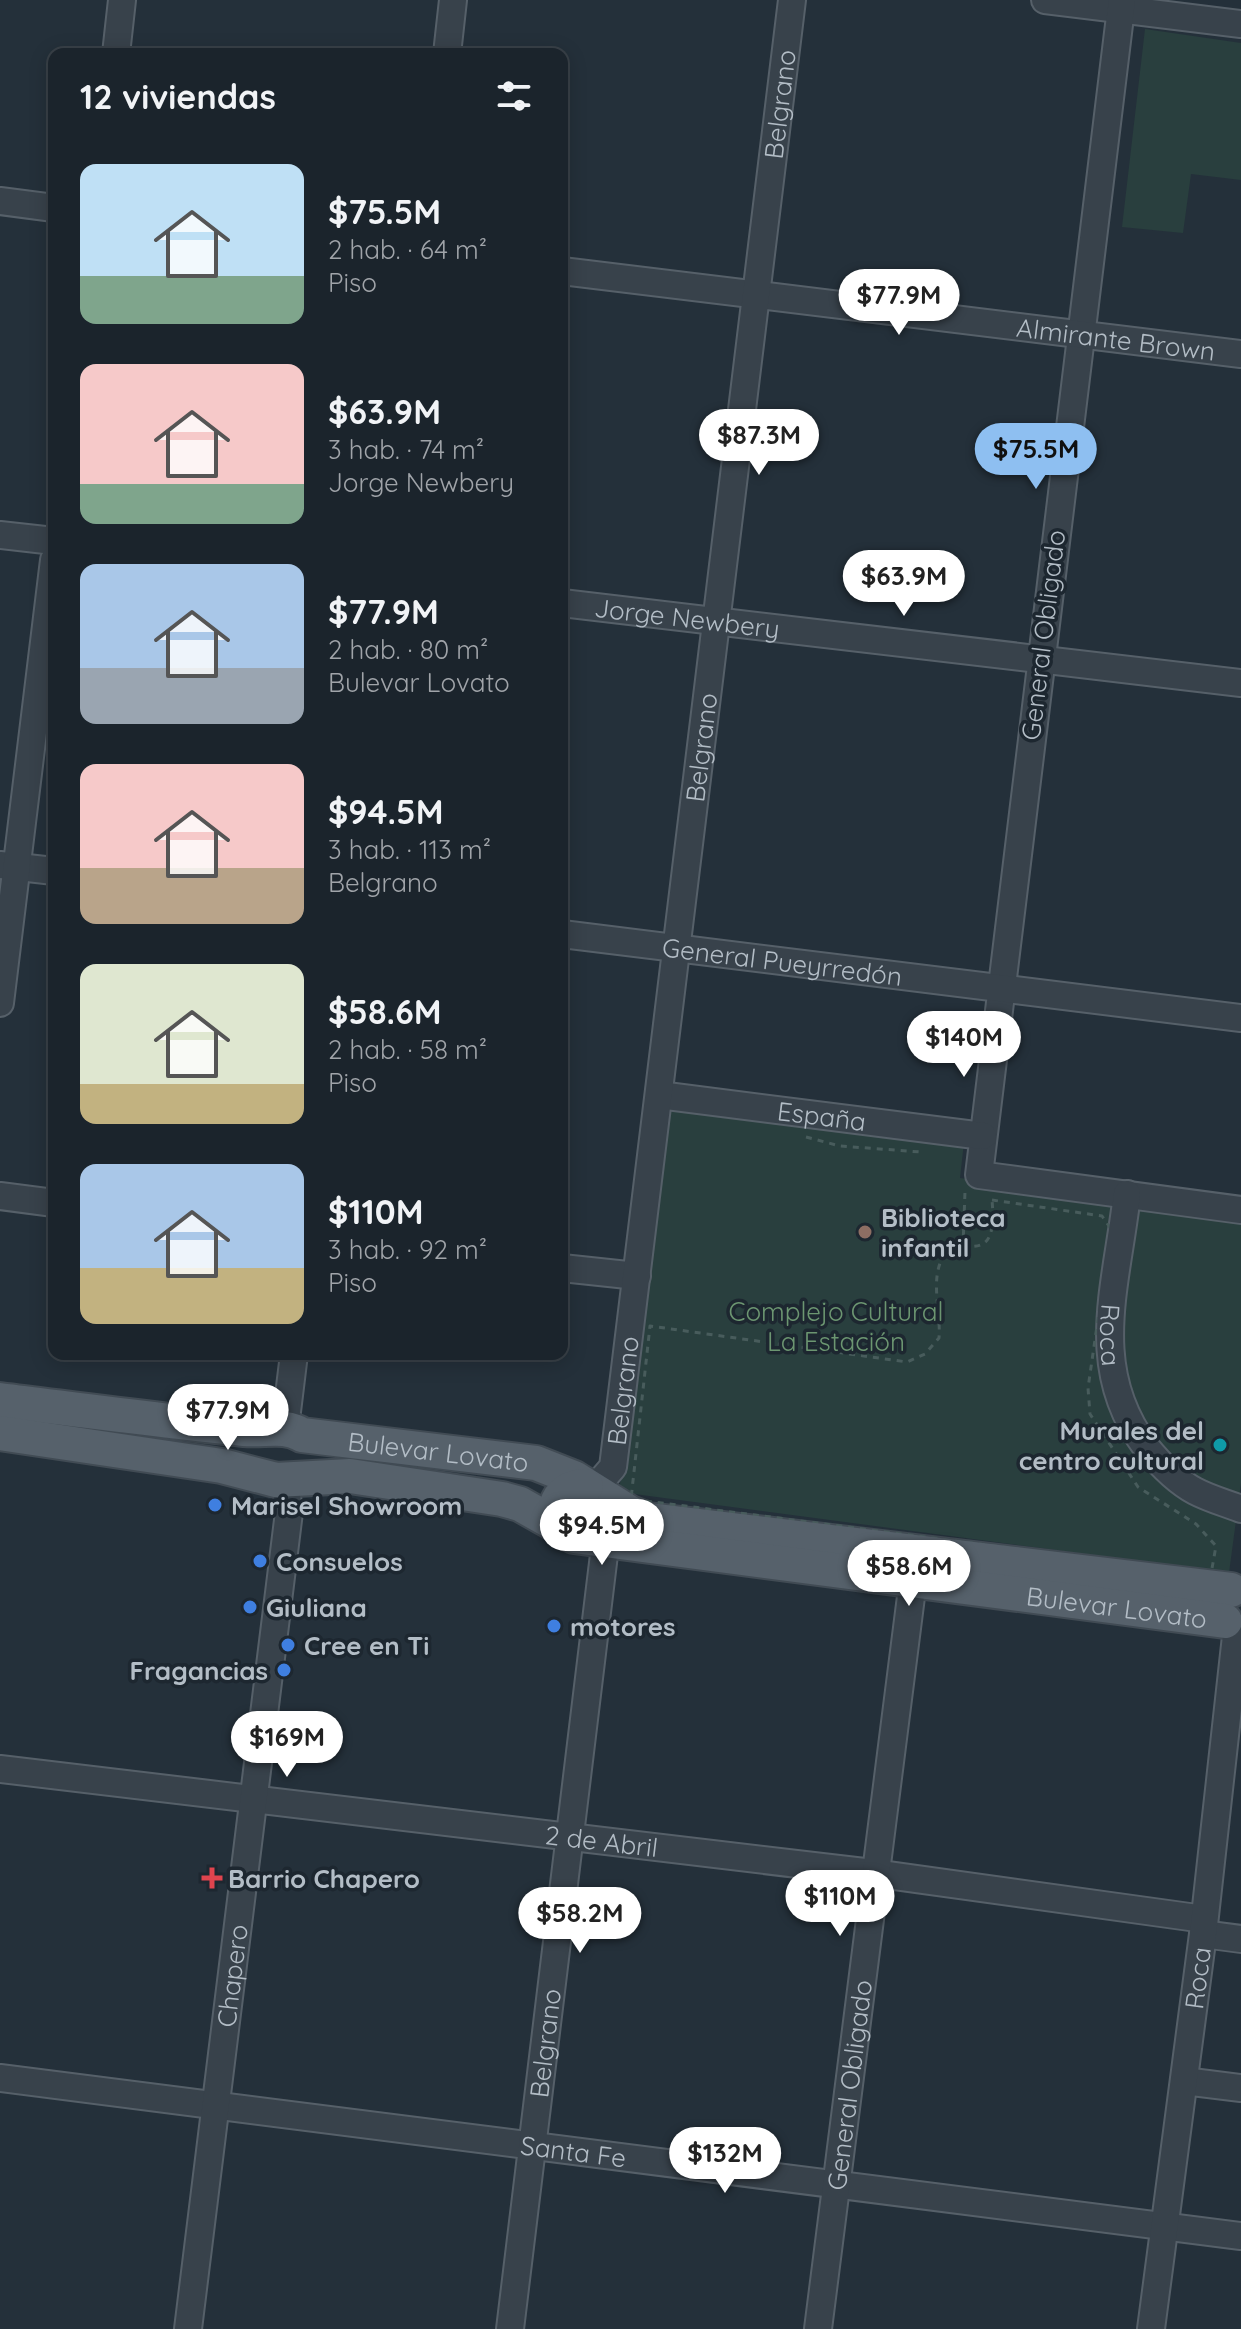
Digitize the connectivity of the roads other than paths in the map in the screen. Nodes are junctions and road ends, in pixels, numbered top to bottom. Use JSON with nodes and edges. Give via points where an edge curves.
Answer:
{"nodes":[{"id":1,"x":122,"y":0,"type":"edge"},
{"id":2,"x":453,"y":0,"type":"edge"},
{"id":3,"x":792,"y":0,"type":"edge"},
{"id":4,"x":1045,"y":0,"type":"edge"},
{"id":5,"x":1121,"y":5,"type":"edge"},
{"id":6,"x":1241,"y":24,"type":"edge"},
{"id":7,"x":117,"y":48,"type":"edge"},
{"id":8,"x":448,"y":48,"type":"edge"},
{"id":9,"x":0,"y":201,"type":"edge"},
{"id":10,"x":48,"y":207,"type":"edge"},
{"id":11,"x":568,"y":272,"type":"edge"},
{"id":12,"x":756,"y":294,"type":"junction"},
{"id":13,"x":1080,"y":335,"type":"junction"},
{"id":14,"x":1241,"y":354,"type":"edge"},
{"id":15,"x":0,"y":535,"type":"edge"},
{"id":16,"x":48,"y":540,"type":"edge"},
{"id":17,"x":48,"y":600,"type":"edge"},
{"id":18,"x":568,"y":604,"type":"edge"},
{"id":19,"x":717,"y":620,"type":"junction"},
{"id":20,"x":1040,"y":660,"type":"junction"},
{"id":21,"x":1241,"y":683,"type":"edge"},
{"id":22,"x":8,"y":866,"type":"edge"},
{"id":23,"x":48,"y":870,"type":"edge"},
{"id":24,"x":568,"y":935,"type":"edge"},
{"id":25,"x":678,"y":948,"type":"junction"},
{"id":26,"x":999,"y":989,"type":"junction"},
{"id":27,"x":0,"y":1003,"type":"edge"},
{"id":28,"x":1241,"y":1018,"type":"edge"},
{"id":29,"x":659,"y":1095,"type":"junction"},
{"id":30,"x":983,"y":1136,"type":"junction"},
{"id":31,"x":1127,"y":1194,"type":"junction"},
{"id":32,"x":0,"y":1196,"type":"edge"},
{"id":33,"x":48,"y":1202,"type":"edge"},
{"id":34,"x":1241,"y":1210,"type":"edge"},
{"id":35,"x":568,"y":1269,"type":"edge"},
{"id":36,"x":637,"y":1276,"type":"junction"},
{"id":37,"x":293,"y":1360,"type":"edge"},
{"id":38,"x":0,"y":1400,"type":"edge"},
{"id":39,"x":286,"y":1431,"type":"junction"},
{"id":40,"x":0,"y":1433,"type":"edge"},
{"id":41,"x":282,"y":1478,"type":"junction"},
{"id":42,"x":1241,"y":1509,"type":"edge"},
{"id":43,"x":591,"y":1513,"type":"junction"},
{"id":44,"x":915,"y":1566,"type":"junction"},
{"id":45,"x":1235,"y":1611,"type":"edge"},
{"id":46,"x":0,"y":1769,"type":"edge"},
{"id":47,"x":251,"y":1800,"type":"junction"},
{"id":48,"x":569,"y":1837,"type":"junction"},
{"id":49,"x":873,"y":1873,"type":"junction"},
{"id":50,"x":1204,"y":1927,"type":"junction"},
{"id":51,"x":1241,"y":1939,"type":"edge"},
{"id":52,"x":0,"y":2078,"type":"edge"},
{"id":53,"x":1184,"y":2081,"type":"junction"},
{"id":54,"x":1241,"y":2088,"type":"edge"},
{"id":55,"x":214,"y":2105,"type":"junction"},
{"id":56,"x":532,"y":2144,"type":"junction"},
{"id":57,"x":836,"y":2184,"type":"junction"},
{"id":58,"x":1163,"y":2226,"type":"junction"},
{"id":59,"x":1241,"y":2236,"type":"edge"},
{"id":60,"x":188,"y":2329,"type":"edge"},
{"id":61,"x":510,"y":2329,"type":"edge"},
{"id":62,"x":818,"y":2329,"type":"edge"},
{"id":63,"x":1151,"y":2329,"type":"edge"}],
"edges":[{"from":1,"to":7,"type":"street"},
{"from":2,"to":8,"type":"street"},
{"from":3,"to":12,"type":"street","name":"Belgrano"},
{"from":4,"to":5,"type":"street"},
{"from":5,"to":6,"type":"street"},
{"from":5,"to":13,"type":"street","name":"General Obligado"},
{"from":9,"to":10,"type":"street"},
{"from":11,"to":12,"type":"street","name":"Almirante Brown"},
{"from":12,"to":13,"type":"street","name":"Almirante Brown"},
{"from":12,"to":19,"type":"street","name":"Belgrano"},
{"from":13,"to":14,"type":"street","name":"Almirante Brown"},
{"from":13,"to":20,"type":"street","name":"General Obligado"},
{"from":15,"to":16,"type":"street"},
{"from":17,"to":22,"type":"street"},
{"from":18,"to":19,"type":"street","name":"Jorge Newbery"},
{"from":19,"to":20,"type":"street","name":"Jorge Newbery"},
{"from":19,"to":25,"type":"street","name":"Belgrano"},
{"from":20,"to":21,"type":"street","name":"Jorge Newbery"},
{"from":20,"to":26,"type":"street","name":"General Obligado"},
{"from":22,"to":23,"type":"street"},
{"from":22,"to":27,"type":"street"},
{"from":24,"to":25,"type":"street","name":"General Pueyrredón"},
{"from":25,"to":26,"type":"street","name":"General Pueyrredón"},
{"from":25,"to":29,"type":"street","name":"Belgrano"},
{"from":26,"to":28,"type":"street","name":"General Pueyrredón"},
{"from":26,"to":30,"type":"street","name":"General Obligado"},
{"from":29,"to":30,"type":"street","name":"España"},
{"from":29,"to":36,"type":"street","name":"Belgrano"},
{"from":30,"to":31,"type":"street","name":"General Obligado","via":[[972,1180]]},
{"from":31,"to":34,"type":"street"},
{"from":31,"to":42,"type":"street","name":"Roca","via":[[1109,1332],[1118,1401],[1161,1466],[1195,1491]]},
{"from":32,"to":33,"type":"street"},
{"from":35,"to":36,"type":"street"},
{"from":36,"to":43,"type":"street","name":"Belgrano","via":[[613,1467]]},
{"from":37,"to":39,"type":"street"},
{"from":38,"to":39,"type":"main road","name":"Bulevar Lovato"},
{"from":39,"to":41,"type":"main road","via":[[310,1450],[310,1459],[301,1474]]},
{"from":39,"to":43,"type":"main road","name":"Bulevar Lovato","via":[[517,1459],[562,1472]]},
{"from":40,"to":41,"type":"main road","name":"Bulevar Lovato"},
{"from":41,"to":43,"type":"main road","name":"Bulevar Lovato","via":[[350,1476]]},
{"from":41,"to":47,"type":"street","name":"Chapero","via":[[289,1512]]},
{"from":43,"to":44,"type":"main road","name":"Bulevar Lovato"},
{"from":43,"to":48,"type":"street","name":"Belgrano"},
{"from":44,"to":45,"type":"main road","name":"Bulevar Lovato"},
{"from":44,"to":49,"type":"street","name":"General Obligado"},
{"from":45,"to":50,"type":"street","name":"Roca"},
{"from":46,"to":47,"type":"street","name":"2 de Abril"},
{"from":47,"to":48,"type":"street","name":"2 de Abril"},
{"from":47,"to":55,"type":"street","name":"Chapero"},
{"from":48,"to":49,"type":"street","name":"2 de Abril"},
{"from":48,"to":56,"type":"street","name":"Belgrano"},
{"from":49,"to":50,"type":"street","name":"2 de Abril"},
{"from":49,"to":57,"type":"street","name":"General Obligado"},
{"from":50,"to":51,"type":"street","name":"2 de Abril"},
{"from":50,"to":53,"type":"street","name":"Roca"},
{"from":52,"to":55,"type":"street","name":"Santa Fe"},
{"from":53,"to":54,"type":"street"},
{"from":53,"to":58,"type":"street","name":"Roca"},
{"from":55,"to":56,"type":"street","name":"Santa Fe"},
{"from":55,"to":60,"type":"street","name":"Chapero"},
{"from":56,"to":57,"type":"street","name":"Santa Fe"},
{"from":56,"to":61,"type":"street","name":"Belgrano"},
{"from":57,"to":58,"type":"street","name":"Santa Fe"},
{"from":57,"to":62,"type":"street","name":"General Obligado"},
{"from":58,"to":59,"type":"street","name":"Santa Fe"},
{"from":58,"to":63,"type":"street","name":"Roca"}]}
